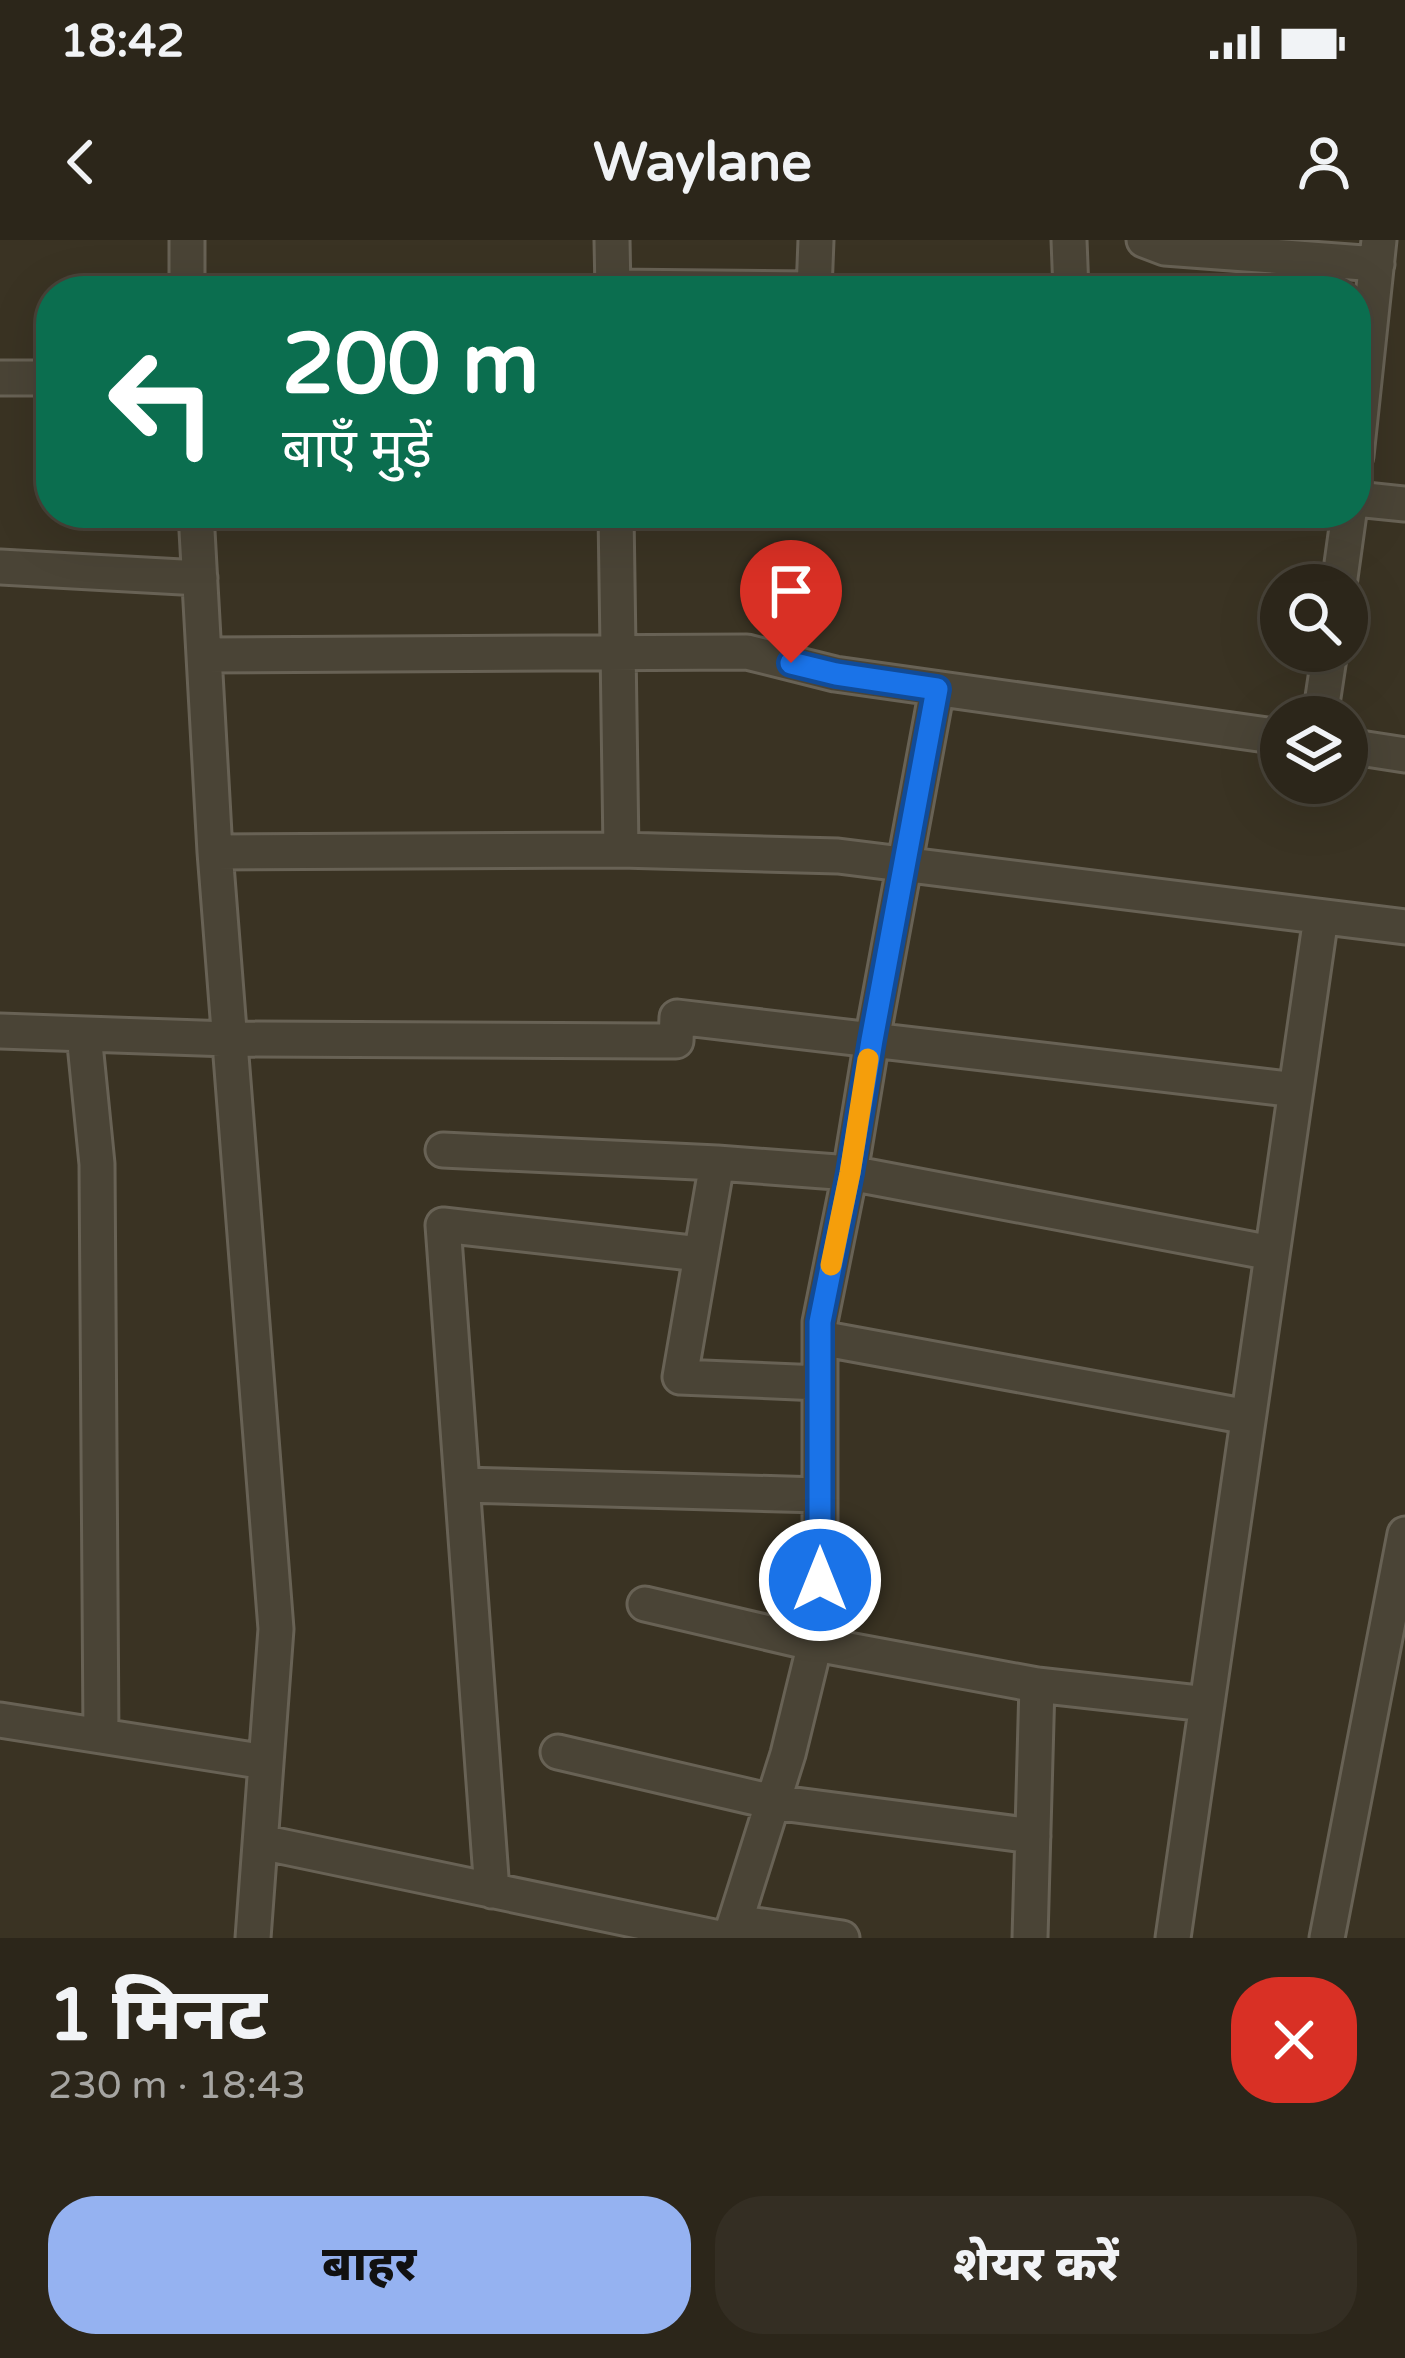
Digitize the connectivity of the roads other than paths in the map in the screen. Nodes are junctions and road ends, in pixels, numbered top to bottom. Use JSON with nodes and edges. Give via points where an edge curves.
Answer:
{"nodes":[{"id":1,"x":187,"y":240,"type":"edge"},
{"id":2,"x":612,"y":240,"type":"edge"},
{"id":3,"x":816,"y":240,"type":"edge"},
{"id":4,"x":1069,"y":240,"type":"edge"},
{"id":5,"x":1144,"y":240,"type":"edge"},
{"id":6,"x":1378,"y":252,"type":"edge"},
{"id":7,"x":187,"y":276,"type":"edge"},
{"id":8,"x":613,"y":276,"type":"edge"},
{"id":9,"x":815,"y":276,"type":"edge"},
{"id":10,"x":1070,"y":276,"type":"edge"},
{"id":11,"x":1371,"y":294,"type":"edge"},
{"id":12,"x":0,"y":378,"type":"edge"},
{"id":13,"x":36,"y":378,"type":"edge"},
{"id":14,"x":1371,"y":501,"type":"edge"},
{"id":15,"x":1405,"y":504,"type":"edge"},
{"id":16,"x":197,"y":528,"type":"edge"},
{"id":17,"x":616,"y":528,"type":"edge"},
{"id":18,"x":1347,"y":528,"type":"edge"},
{"id":19,"x":1342,"y":564,"type":"edge"},
{"id":20,"x":0,"y":567,"type":"edge"},
{"id":21,"x":200,"y":578,"type":"junction"},
{"id":22,"x":618,"y":653,"type":"junction"},
{"id":23,"x":204,"y":655,"type":"junction"},
{"id":24,"x":937,"y":689,"type":"junction"},
{"id":25,"x":1260,"y":734,"type":"edge"},
{"id":26,"x":1368,"y":749,"type":"edge"},
{"id":27,"x":1405,"y":754,"type":"edge"},
{"id":28,"x":621,"y":850,"type":"junction"},
{"id":29,"x":214,"y":852,"type":"junction"},
{"id":30,"x":904,"y":865,"type":"junction"},
{"id":31,"x":1321,"y":916,"type":"junction"},
{"id":32,"x":1405,"y":927,"type":"edge"},
{"id":33,"x":0,"y":1031,"type":"edge"},
{"id":34,"x":84,"y":1034,"type":"junction"},
{"id":35,"x":230,"y":1039,"type":"junction"},
{"id":36,"x":872,"y":1040,"type":"junction"},
{"id":37,"x":1296,"y":1090,"type":"junction"},
{"id":38,"x":443,"y":1150,"type":"dead end"},
{"id":39,"x":718,"y":1163,"type":"junction"},
{"id":40,"x":850,"y":1173,"type":"junction"},
{"id":41,"x":1272,"y":1253,"type":"junction"},
{"id":42,"x":700,"y":1254,"type":"junction"},
{"id":43,"x":820,"y":1338,"type":"junction"},
{"id":44,"x":820,"y":1383,"type":"junction"},
{"id":45,"x":1248,"y":1418,"type":"junction"},
{"id":46,"x":462,"y":1485,"type":"junction"},
{"id":47,"x":820,"y":1495,"type":"junction"},
{"id":48,"x":1405,"y":1534,"type":"edge"},
{"id":49,"x":1399,"y":1602,"type":"edge"},
{"id":50,"x":645,"y":1604,"type":"dead end"},
{"id":51,"x":816,"y":1644,"type":"junction"},
{"id":52,"x":1037,"y":1685,"type":"junction"},
{"id":53,"x":1207,"y":1704,"type":"junction"},
{"id":54,"x":0,"y":1720,"type":"edge"},
{"id":55,"x":101,"y":1736,"type":"junction"},
{"id":56,"x":558,"y":1752,"type":"dead end"},
{"id":57,"x":266,"y":1762,"type":"junction"},
{"id":58,"x":773,"y":1802,"type":"junction"},
{"id":59,"x":1033,"y":1836,"type":"junction"},
{"id":60,"x":260,"y":1843,"type":"junction"},
{"id":61,"x":492,"y":1891,"type":"junction"},
{"id":62,"x":728,"y":1933,"type":"edge"},
{"id":63,"x":254,"y":1938,"type":"edge"},
{"id":64,"x":842,"y":1938,"type":"edge"},
{"id":65,"x":1030,"y":1938,"type":"edge"},
{"id":66,"x":1173,"y":1938,"type":"edge"},
{"id":67,"x":1327,"y":1938,"type":"edge"}],
"edges":[{"from":1,"to":7,"type":"street"},
{"from":2,"to":8,"type":"street"},
{"from":3,"to":9,"type":"street"},
{"from":4,"to":10,"type":"street"},
{"from":5,"to":6,"type":"street","via":[[1165,248]]},
{"from":6,"to":11,"type":"street"},
{"from":12,"to":13,"type":"street"},
{"from":14,"to":15,"type":"street"},
{"from":16,"to":21,"type":"street"},
{"from":17,"to":22,"type":"street"},
{"from":18,"to":19,"type":"street"},
{"from":20,"to":21,"type":"street"},
{"from":21,"to":23,"type":"street"},
{"from":22,"to":23,"type":"street"},
{"from":22,"to":24,"type":"street","via":[[746,652]]},
{"from":22,"to":28,"type":"street"},
{"from":23,"to":29,"type":"street"},
{"from":24,"to":25,"type":"street"},
{"from":24,"to":30,"type":"street"},
{"from":26,"to":27,"type":"street"},
{"from":28,"to":29,"type":"street"},
{"from":28,"to":30,"type":"street"},
{"from":29,"to":35,"type":"street"},
{"from":30,"to":31,"type":"street"},
{"from":30,"to":36,"type":"street"},
{"from":31,"to":32,"type":"street"},
{"from":31,"to":37,"type":"street"},
{"from":33,"to":34,"type":"street"},
{"from":34,"to":35,"type":"street"},
{"from":34,"to":55,"type":"street","via":[[98,1164]]},
{"from":35,"to":36,"type":"street","via":[[676,1041],[677,1017]]},
{"from":35,"to":57,"type":"street","via":[[276,1629]]},
{"from":36,"to":37,"type":"street"},
{"from":36,"to":40,"type":"street"},
{"from":37,"to":41,"type":"street"},
{"from":38,"to":39,"type":"street"},
{"from":39,"to":40,"type":"street"},
{"from":39,"to":42,"type":"street"},
{"from":40,"to":41,"type":"street"},
{"from":40,"to":43,"type":"street"},
{"from":41,"to":45,"type":"street"},
{"from":42,"to":44,"type":"street","via":[[680,1377]]},
{"from":42,"to":46,"type":"street","via":[[443,1225]]},
{"from":43,"to":44,"type":"street"},
{"from":43,"to":45,"type":"street"},
{"from":44,"to":47,"type":"street"},
{"from":45,"to":53,"type":"street"},
{"from":46,"to":47,"type":"street"},
{"from":46,"to":61,"type":"street"},
{"from":47,"to":51,"type":"street"},
{"from":48,"to":49,"type":"street"},
{"from":49,"to":67,"type":"street"},
{"from":50,"to":51,"type":"street"},
{"from":51,"to":52,"type":"street"},
{"from":51,"to":58,"type":"street"},
{"from":52,"to":53,"type":"street"},
{"from":52,"to":59,"type":"street"},
{"from":53,"to":66,"type":"street"},
{"from":54,"to":55,"type":"street"},
{"from":55,"to":57,"type":"street"},
{"from":56,"to":58,"type":"street"},
{"from":57,"to":60,"type":"street"},
{"from":58,"to":59,"type":"street"},
{"from":58,"to":62,"type":"street"},
{"from":59,"to":65,"type":"street"},
{"from":60,"to":61,"type":"street"},
{"from":60,"to":63,"type":"street"},
{"from":61,"to":62,"type":"street"},
{"from":62,"to":64,"type":"street"}]}
